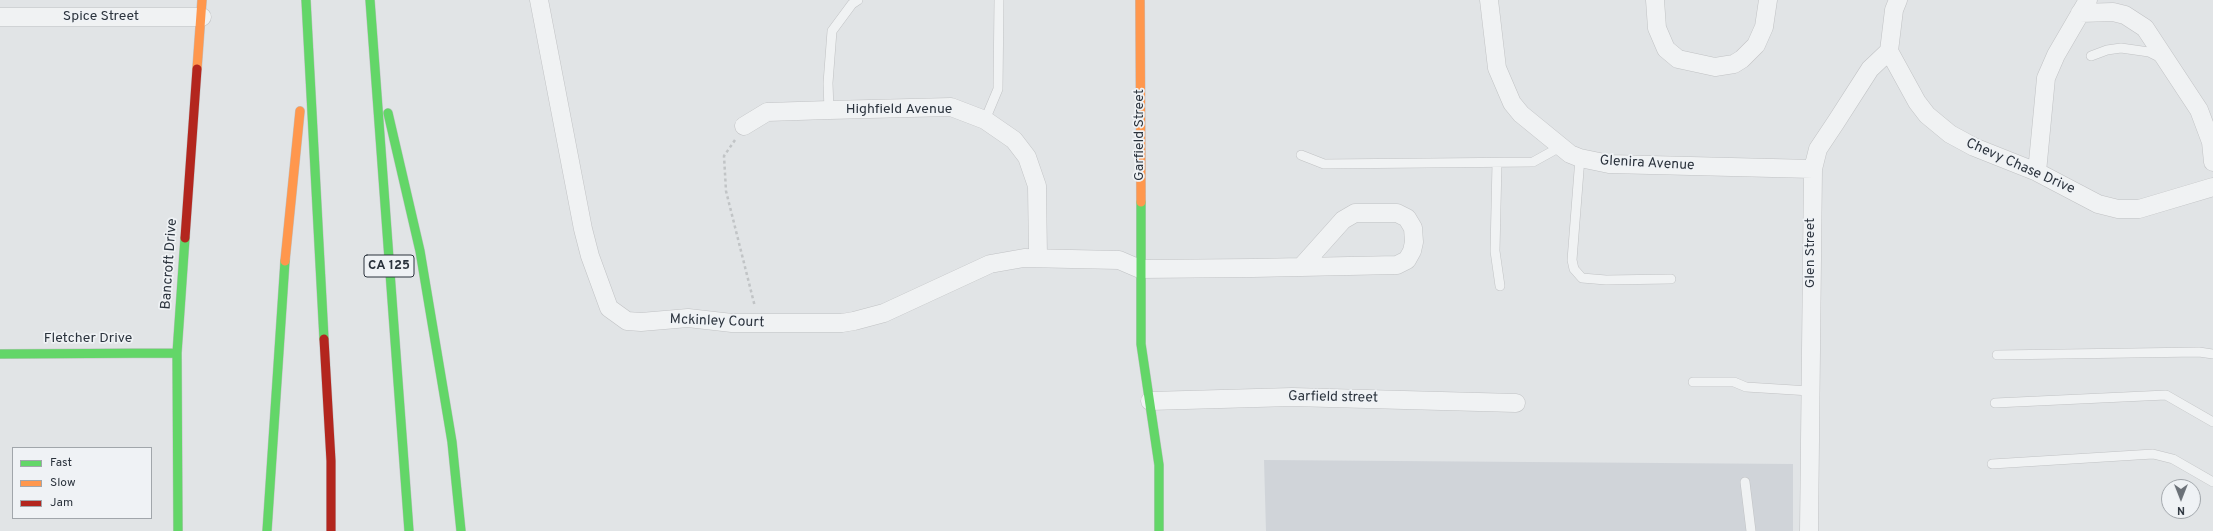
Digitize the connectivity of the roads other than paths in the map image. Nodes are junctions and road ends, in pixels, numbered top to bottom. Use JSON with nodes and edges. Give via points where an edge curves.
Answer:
{"nodes":[{"id":1,"x":306,"y":0,"type":"edge"},
{"id":2,"x":370,"y":0,"type":"edge"},
{"id":3,"x":539,"y":0,"type":"edge"},
{"id":4,"x":858,"y":0,"type":"edge"},
{"id":5,"x":999,"y":0,"type":"edge"},
{"id":6,"x":1140,"y":0,"type":"edge"},
{"id":7,"x":1489,"y":0,"type":"edge"},
{"id":8,"x":1655,"y":0,"type":"edge"},
{"id":9,"x":1768,"y":0,"type":"edge"},
{"id":10,"x":1898,"y":0,"type":"edge"},
{"id":11,"x":2084,"y":7,"type":"edge"},
{"id":12,"x":202,"y":8,"type":"edge"},
{"id":13,"x":0,"y":18,"type":"edge"},
{"id":14,"x":307,"y":40,"type":"junction"},
{"id":15,"x":372,"y":41,"type":"junction"},
{"id":16,"x":1889,"y":52,"type":"junction"},
{"id":17,"x":2092,"y":56,"type":"dead end"},
{"id":18,"x":2167,"y":62,"type":"junction"},
{"id":19,"x":829,"y":110,"type":"junction"},
{"id":20,"x":985,"y":120,"type":"junction"},
{"id":21,"x":744,"y":126,"type":"road end"},
{"id":22,"x":1560,"y":147,"type":"junction"},
{"id":23,"x":1301,"y":155,"type":"dead end"},
{"id":24,"x":1580,"y":158,"type":"junction"},
{"id":25,"x":2213,"y":162,"type":"edge"},
{"id":26,"x":1497,"y":163,"type":"junction"},
{"id":27,"x":1813,"y":169,"type":"junction"},
{"id":28,"x":2037,"y":172,"type":"junction"},
{"id":29,"x":2213,"y":187,"type":"edge"},
{"id":30,"x":1038,"y":257,"type":"junction"},
{"id":31,"x":1301,"y":267,"type":"junction"},
{"id":32,"x":1140,"y":269,"type":"junction"},
{"id":33,"x":1671,"y":279,"type":"dead end"},
{"id":34,"x":1500,"y":286,"type":"dead end"},
{"id":35,"x":177,"y":353,"type":"junction"},
{"id":36,"x":0,"y":354,"type":"edge"},
{"id":37,"x":2213,"y":354,"type":"edge"},
{"id":38,"x":1997,"y":355,"type":"dead end"},
{"id":39,"x":1693,"y":382,"type":"dead end"},
{"id":40,"x":1810,"y":391,"type":"junction"},
{"id":41,"x":1150,"y":402,"type":"junction"},
{"id":42,"x":1516,"y":403,"type":"dead end"},
{"id":43,"x":1995,"y":403,"type":"dead end"},
{"id":44,"x":2213,"y":422,"type":"edge"},
{"id":45,"x":1992,"y":464,"type":"dead end"},
{"id":46,"x":1745,"y":482,"type":"dead end"},
{"id":47,"x":2213,"y":482,"type":"edge"},
{"id":48,"x":178,"y":531,"type":"edge"},
{"id":49,"x":267,"y":531,"type":"edge"},
{"id":50,"x":331,"y":531,"type":"edge"},
{"id":51,"x":409,"y":531,"type":"edge"},
{"id":52,"x":461,"y":531,"type":"edge"},
{"id":53,"x":1159,"y":531,"type":"edge"},
{"id":54,"x":1751,"y":531,"type":"edge"},
{"id":55,"x":1809,"y":531,"type":"edge"}],
"edges":[{"from":1,"to":14,"type":"main road"},
{"from":2,"to":15,"type":"main road","number":"CA 125"},
{"from":3,"to":30,"type":"street","name":"Mckinley Court","via":[[583,229],[604,299],[620,318],[634,322],[688,318],[732,323],[842,323],[884,313],[990,264]]},
{"from":4,"to":19,"type":"lane","via":[[852,4],[832,31],[828,83]]},
{"from":5,"to":20,"type":"lane","via":[[998,89]]},
{"from":6,"to":32,"type":"main road","name":"Garfield Street"},
{"from":7,"to":22,"type":"street","name":"Glenira Avenue","via":[[1498,68],[1512,104]]},
{"from":8,"to":9,"type":"street","via":[[1657,28],[1666,49],[1678,59],[1715,67],[1734,64],[1750,53],[1764,27]]},
{"from":10,"to":16,"type":"street","via":[[1894,10]]},
{"from":11,"to":18,"type":"street","via":[[2134,19],[2145,28]]},
{"from":11,"to":28,"type":"street","via":[[2056,55],[2046,78]]},
{"from":12,"to":13,"type":"street","name":"Spice Street"},
{"from":12,"to":35,"type":"main road","name":"Bancroft Drive"},
{"from":14,"to":49,"type":"main road","via":[[284,275]]},
{"from":14,"to":50,"type":"main road","via":[[331,461]]},
{"from":15,"to":51,"type":"main road","number":"CA 125"},
{"from":15,"to":52,"type":"main road","via":[[420,251],[452,442]]},
{"from":16,"to":27,"type":"street","name":"Glen Street","via":[[1870,69],[1818,149]]},
{"from":16,"to":28,"type":"street","name":"Chevy Chase Drive","via":[[1917,102],[1939,126],[1961,141]]},
{"from":17,"to":18,"type":"lane","via":[[2121,48],[2149,52]]},
{"from":18,"to":25,"type":"street","via":[[2199,110],[2211,142]]},
{"from":19,"to":20,"type":"street","name":"Highfield Avenue","via":[[951,107]]},
{"from":19,"to":21,"type":"street","name":"Highfield Avenue","via":[[767,112]]},
{"from":20,"to":30,"type":"street","name":"Highfield Avenue","via":[[1014,140],[1027,157],[1037,186]]},
{"from":22,"to":24,"type":"street","name":"Glenira Avenue"},
{"from":22,"to":26,"type":"lane","via":[[1533,162]]},
{"from":23,"to":26,"type":"lane","via":[[1324,164]]},
{"from":24,"to":27,"type":"street","name":"Glenira Avenue","via":[[1609,164]]},
{"from":24,"to":33,"type":"lane","via":[[1572,260],[1574,269],[1582,278]]},
{"from":26,"to":34,"type":"lane","via":[[1495,250]]},
{"from":27,"to":40,"type":"street","name":"Glen Street"},
{"from":28,"to":29,"type":"street","name":"Chevy Chase Drive","via":[[2098,204],[2118,209],[2149,207]]},
{"from":30,"to":32,"type":"street","via":[[1119,260]]},
{"from":31,"to":31,"type":"street","via":[[1397,265],[1407,260],[1412,251],[1413,228],[1407,218],[1397,213],[1355,213],[1343,220]]},
{"from":31,"to":32,"type":"street"},
{"from":32,"to":41,"type":"main road","name":"Garfield Street","via":[[1141,344]]},
{"from":35,"to":36,"type":"main road","name":"Fletcher Drive"},
{"from":35,"to":48,"type":"main road","name":"Bancroft Drive"},
{"from":37,"to":38,"type":"lane","via":[[2199,352]]},
{"from":39,"to":40,"type":"lane","via":[[1734,382],[1746,387]]},
{"from":40,"to":55,"type":"street","name":"Glen Street"},
{"from":41,"to":42,"type":"street","name":"Garfield street","via":[[1292,397]]},
{"from":41,"to":53,"type":"main road","name":"Garfield Street","via":[[1159,465]]},
{"from":43,"to":44,"type":"lane","via":[[2166,395]]},
{"from":45,"to":47,"type":"lane","via":[[2153,454],[2173,459]]},
{"from":46,"to":54,"type":"lane"}]}
